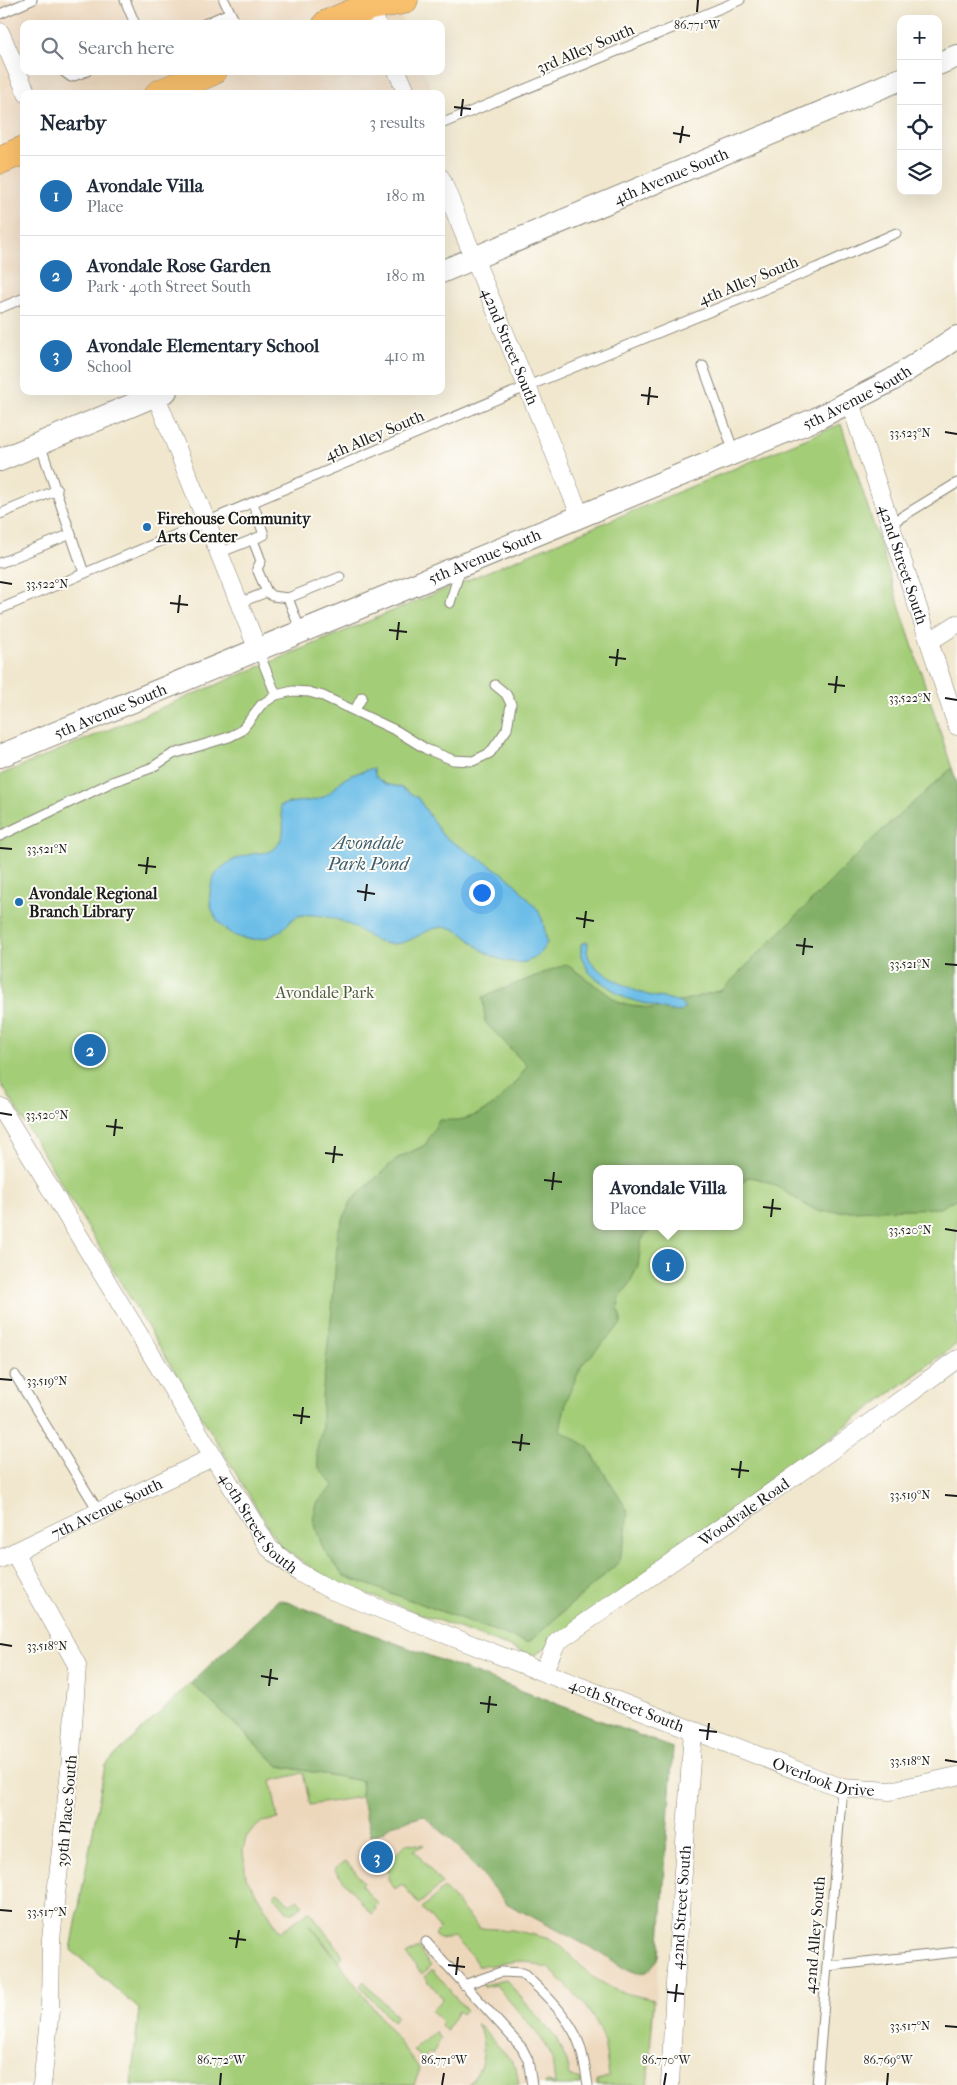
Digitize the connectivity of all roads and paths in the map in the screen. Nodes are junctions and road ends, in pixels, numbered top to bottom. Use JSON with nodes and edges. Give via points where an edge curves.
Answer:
{"nodes":[{"id":1,"x":32,"y":0,"type":"edge"},
{"id":2,"x":125,"y":0,"type":"edge"},
{"id":3,"x":224,"y":0,"type":"edge"},
{"id":4,"x":404,"y":0,"type":"edge"},
{"id":5,"x":740,"y":0,"type":"edge"},
{"id":6,"x":373,"y":7,"type":"edge"},
{"id":7,"x":229,"y":13,"type":"junction"},
{"id":8,"x":0,"y":14,"type":"edge"},
{"id":9,"x":133,"y":20,"type":"edge"},
{"id":10,"x":213,"y":20,"type":"edge"},
{"id":11,"x":233,"y":20,"type":"edge"},
{"id":12,"x":338,"y":20,"type":"edge"},
{"id":13,"x":1,"y":37,"type":"edge"},
{"id":14,"x":957,"y":56,"type":"edge"},
{"id":15,"x":18,"y":60,"type":"edge"},
{"id":16,"x":942,"y":62,"type":"edge"},
{"id":17,"x":22,"y":75,"type":"edge"},
{"id":18,"x":204,"y":75,"type":"edge"},
{"id":19,"x":399,"y":75,"type":"edge"},
{"id":20,"x":897,"y":81,"type":"edge"},
{"id":21,"x":26,"y":90,"type":"edge"},
{"id":22,"x":168,"y":90,"type":"edge"},
{"id":23,"x":405,"y":90,"type":"edge"},
{"id":24,"x":445,"y":122,"type":"edge"},
{"id":25,"x":20,"y":152,"type":"edge"},
{"id":26,"x":0,"y":160,"type":"edge"},
{"id":27,"x":445,"y":188,"type":"edge"},
{"id":28,"x":896,"y":233,"type":"dead end"},
{"id":29,"x":474,"y":258,"type":"junction"},
{"id":30,"x":445,"y":270,"type":"edge"},
{"id":31,"x":20,"y":300,"type":"edge"},
{"id":32,"x":0,"y":308,"type":"edge"},
{"id":33,"x":957,"y":337,"type":"edge"},
{"id":34,"x":703,"y":366,"type":"dead end"},
{"id":35,"x":528,"y":386,"type":"junction"},
{"id":36,"x":154,"y":395,"type":"edge"},
{"id":37,"x":160,"y":395,"type":"edge"},
{"id":38,"x":850,"y":402,"type":"junction"},
{"id":39,"x":40,"y":444,"type":"junction"},
{"id":40,"x":734,"y":452,"type":"junction"},
{"id":41,"x":0,"y":460,"type":"edge"},
{"id":42,"x":957,"y":483,"type":"edge"},
{"id":43,"x":57,"y":490,"type":"junction"},
{"id":44,"x":253,"y":503,"type":"junction"},
{"id":45,"x":0,"y":514,"type":"edge"},
{"id":46,"x":580,"y":515,"type":"junction"},
{"id":47,"x":207,"y":522,"type":"junction"},
{"id":48,"x":890,"y":524,"type":"junction"},
{"id":49,"x":71,"y":534,"type":"junction"},
{"id":50,"x":253,"y":540,"type":"junction"},
{"id":51,"x":220,"y":553,"type":"junction"},
{"id":52,"x":0,"y":563,"type":"edge"},
{"id":53,"x":462,"y":565,"type":"junction"},
{"id":54,"x":84,"y":573,"type":"junction"},
{"id":55,"x":340,"y":577,"type":"dead end"},
{"id":56,"x":267,"y":592,"type":"junction"},
{"id":57,"x":288,"y":598,"type":"junction"},
{"id":58,"x":239,"y":603,"type":"junction"},
{"id":59,"x":450,"y":603,"type":"dead end"},
{"id":60,"x":0,"y":609,"type":"edge"},
{"id":61,"x":957,"y":624,"type":"edge"},
{"id":62,"x":301,"y":632,"type":"junction"},
{"id":63,"x":930,"y":641,"type":"junction"},
{"id":64,"x":258,"y":650,"type":"junction"},
{"id":65,"x":495,"y":684,"type":"dead end"},
{"id":66,"x":276,"y":695,"type":"junction"},
{"id":67,"x":362,"y":697,"type":"dead end"},
{"id":68,"x":356,"y":710,"type":"junction"},
{"id":69,"x":957,"y":726,"type":"edge"},
{"id":70,"x":0,"y":756,"type":"edge"},
{"id":71,"x":0,"y":836,"type":"edge"},
{"id":72,"x":0,"y":1106,"type":"edge"},
{"id":73,"x":957,"y":1359,"type":"edge"},
{"id":74,"x":15,"y":1375,"type":"dead end"},
{"id":75,"x":212,"y":1458,"type":"junction"},
{"id":76,"x":99,"y":1512,"type":"junction"},
{"id":77,"x":7,"y":1555,"type":"edge"},
{"id":78,"x":544,"y":1672,"type":"junction"},
{"id":79,"x":693,"y":1731,"type":"junction"},
{"id":80,"x":957,"y":1776,"type":"edge"},
{"id":81,"x":842,"y":1788,"type":"junction"},
{"id":82,"x":426,"y":1942,"type":"dead end"},
{"id":83,"x":957,"y":1952,"type":"edge"},
{"id":84,"x":827,"y":1966,"type":"junction"},
{"id":85,"x":464,"y":1985,"type":"junction"},
{"id":86,"x":42,"y":2085,"type":"edge"},
{"id":87,"x":532,"y":2085,"type":"edge"},
{"id":88,"x":588,"y":2085,"type":"edge"},
{"id":89,"x":670,"y":2085,"type":"edge"},
{"id":90,"x":816,"y":2085,"type":"edge"}],
"edges":[{"from":1,"to":8,"type":"lane"},
{"from":2,"to":9,"type":"lane"},
{"from":3,"to":7,"type":"lane"},
{"from":4,"to":6,"type":"main road"},
{"from":5,"to":24,"type":"lane","name":"3rd Alley South"},
{"from":6,"to":12,"type":"main road"},
{"from":7,"to":10,"type":"lane"},
{"from":7,"to":11,"type":"lane"},
{"from":13,"to":15,"type":"street"},
{"from":14,"to":16,"type":"street"},
{"from":17,"to":21,"type":"street"},
{"from":18,"to":22,"type":"main road"},
{"from":19,"to":23,"type":"street"},
{"from":20,"to":29,"type":"street","name":"4th Avenue South"},
{"from":25,"to":26,"type":"main road"},
{"from":27,"to":29,"type":"street","name":"42nd Street South"},
{"from":28,"to":35,"type":"lane","name":"4th Alley South"},
{"from":29,"to":30,"type":"street","name":"4th Avenue South"},
{"from":29,"to":35,"type":"street","name":"42nd Street South"},
{"from":31,"to":32,"type":"lane"},
{"from":33,"to":38,"type":"street","name":"5th Avenue South","via":[[892,380]]},
{"from":34,"to":40,"type":"lane"},
{"from":35,"to":44,"type":"lane","name":"4th Alley South"},
{"from":35,"to":46,"type":"street","name":"42nd Street South"},
{"from":36,"to":39,"type":"street"},
{"from":37,"to":47,"type":"street"},
{"from":38,"to":40,"type":"street","name":"5th Avenue South"},
{"from":38,"to":48,"type":"street","name":"42nd Street South"},
{"from":39,"to":41,"type":"street"},
{"from":39,"to":43,"type":"lane"},
{"from":40,"to":46,"type":"street","name":"5th Avenue South"},
{"from":42,"to":48,"type":"lane"},
{"from":43,"to":45,"type":"lane"},
{"from":43,"to":49,"type":"lane"},
{"from":44,"to":47,"type":"lane","name":"4th Alley South"},
{"from":44,"to":50,"type":"lane","via":[[264,535]]},
{"from":46,"to":53,"type":"street","name":"5th Avenue South"},
{"from":47,"to":51,"type":"street"},
{"from":47,"to":54,"type":"lane","name":"4th Alley South"},
{"from":48,"to":63,"type":"street","name":"42nd Street South"},
{"from":49,"to":52,"type":"lane"},
{"from":49,"to":54,"type":"lane"},
{"from":50,"to":51,"type":"lane"},
{"from":50,"to":56,"type":"lane","via":[[261,562],[257,569]]},
{"from":51,"to":58,"type":"street"},
{"from":53,"to":59,"type":"lane"},
{"from":53,"to":62,"type":"street","name":"5th Avenue South"},
{"from":54,"to":60,"type":"lane","name":"4th Alley South"},
{"from":55,"to":57,"type":"lane"},
{"from":56,"to":57,"type":"lane"},
{"from":56,"to":58,"type":"lane"},
{"from":57,"to":62,"type":"lane"},
{"from":58,"to":64,"type":"street"},
{"from":61,"to":63,"type":"street"},
{"from":62,"to":64,"type":"street","name":"5th Avenue South"},
{"from":63,"to":69,"type":"street","name":"42nd Street South"},
{"from":64,"to":66,"type":"lane"},
{"from":64,"to":70,"type":"street","name":"5th Avenue South"},
{"from":65,"to":68,"type":"lane","via":[[511,704],[507,729],[490,753],[473,761],[453,760],[426,749]]},
{"from":66,"to":68,"type":"lane","via":[[308,692]]},
{"from":66,"to":71,"type":"lane","via":[[261,705],[241,731],[173,754],[151,768],[112,782]]},
{"from":67,"to":68,"type":"lane"},
{"from":72,"to":75,"type":"street","name":"40th Street South"},
{"from":73,"to":78,"type":"street","name":"Woodvale Road","via":[[557,1642]]},
{"from":74,"to":76,"type":"lane"},
{"from":75,"to":76,"type":"street","name":"7th Avenue South"},
{"from":75,"to":78,"type":"street","name":"40th Street South","via":[[269,1548],[300,1573],[331,1590]]},
{"from":76,"to":77,"type":"street","name":"7th Avenue South"},
{"from":77,"to":86,"type":"street","name":"39th Place South","via":[[77,1665],[69,1780],[51,1939],[50,2010]]},
{"from":78,"to":79,"type":"street","name":"40th Street South"},
{"from":79,"to":81,"type":"street","name":"Overlook Drive"},
{"from":79,"to":89,"type":"street","name":"42nd Street South"},
{"from":80,"to":81,"type":"street","name":"Overlook Drive","via":[[890,1791]]},
{"from":81,"to":84,"type":"lane","name":"42nd Alley South"},
{"from":82,"to":85,"type":"lane"},
{"from":83,"to":84,"type":"lane"},
{"from":84,"to":90,"type":"lane","name":"42nd Alley South"},
{"from":85,"to":87,"type":"lane","via":[[522,2048],[528,2060]]},
{"from":85,"to":88,"type":"lane","via":[[501,1972],[522,1973],[566,2020],[580,2045]]}]}
